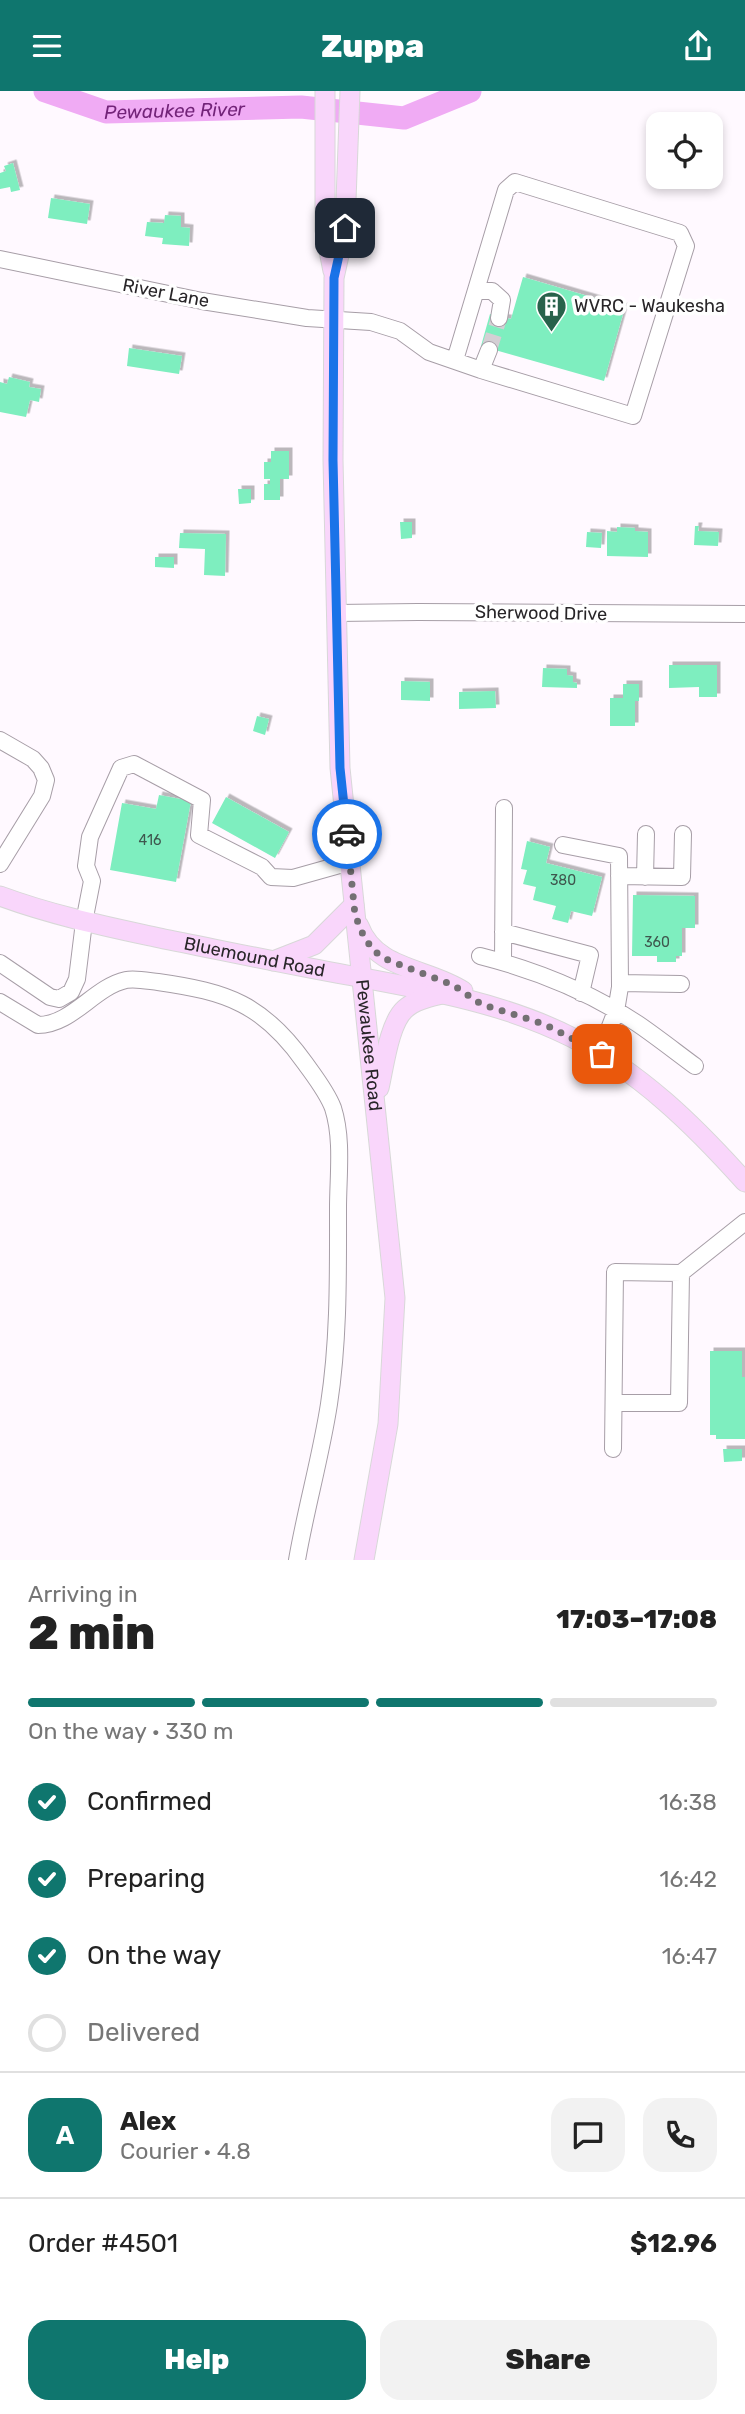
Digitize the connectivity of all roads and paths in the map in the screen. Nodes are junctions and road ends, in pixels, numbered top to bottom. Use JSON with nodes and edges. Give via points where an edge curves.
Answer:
{"nodes":[{"id":1,"x":325,"y":94,"type":"edge"},
{"id":2,"x":350,"y":94,"type":"edge"},
{"id":3,"x":0,"y":259,"type":"edge"},
{"id":4,"x":334,"y":278,"type":"junction"},
{"id":5,"x":476,"y":291,"type":"junction"},
{"id":6,"x":499,"y":318,"type":"tunnel mouth"},
{"id":7,"x":334,"y":319,"type":"junction"},
{"id":8,"x":489,"y":349,"type":"tunnel mouth"},
{"id":9,"x":455,"y":360,"type":"junction"},
{"id":10,"x":481,"y":370,"type":"junction"},
{"id":11,"x":336,"y":613,"type":"junction"},
{"id":12,"x":745,"y":614,"type":"edge"},
{"id":13,"x":0,"y":740,"type":"edge"},
{"id":14,"x":505,"y":809,"type":"dead end"},
{"id":15,"x":646,"y":834,"type":"dead end"},
{"id":16,"x":683,"y":834,"type":"dead end"},
{"id":17,"x":563,"y":845,"type":"dead end"},
{"id":18,"x":350,"y":862,"type":"junction"},
{"id":19,"x":0,"y":864,"type":"edge"},
{"id":20,"x":619,"y":876,"type":"junction"},
{"id":21,"x":645,"y":877,"type":"junction"},
{"id":22,"x":0,"y":896,"type":"edge"},
{"id":23,"x":355,"y":910,"type":"junction"},
{"id":24,"x":83,"y":922,"type":"junction"},
{"id":25,"x":503,"y":932,"type":"junction"},
{"id":26,"x":480,"y":956,"type":"dead end"},
{"id":27,"x":272,"y":961,"type":"junction"},
{"id":28,"x":503,"y":962,"type":"junction"},
{"id":29,"x":0,"y":963,"type":"edge"},
{"id":30,"x":362,"y":978,"type":"junction"},
{"id":31,"x":620,"y":983,"type":"junction"},
{"id":32,"x":681,"y":983,"type":"dead end"},
{"id":33,"x":582,"y":993,"type":"junction"},
{"id":34,"x":443,"y":994,"type":"junction"},
{"id":35,"x":0,"y":1002,"type":"edge"},
{"id":36,"x":481,"y":1004,"type":"junction"},
{"id":37,"x":616,"y":1011,"type":"junction"},
{"id":38,"x":600,"y":1052,"type":"junction"},
{"id":39,"x":695,"y":1066,"type":"dead end"},
{"id":40,"x":376,"y":1100,"type":"junction"},
{"id":41,"x":745,"y":1182,"type":"edge"},
{"id":42,"x":745,"y":1222,"type":"edge"},
{"id":43,"x":681,"y":1273,"type":"junction"},
{"id":44,"x":614,"y":1403,"type":"junction"},
{"id":45,"x":613,"y":1449,"type":"dead end"},
{"id":46,"x":297,"y":1560,"type":"edge"},
{"id":47,"x":365,"y":1560,"type":"edge"}],
"edges":[{"from":1,"to":4,"type":"main road","name":"Pewaukee Road","via":[[324,230]]},
{"from":2,"to":4,"type":"main road","name":"Pewaukee Road","via":[[345,228]]},
{"from":3,"to":7,"type":"street","name":"River Lane","via":[[202,301]]},
{"from":4,"to":7,"type":"main road","name":"Pewaukee Road"},
{"from":5,"to":6,"type":"street","via":[[492,291],[502,300]]},
{"from":5,"to":9,"type":"street"},
{"from":5,"to":10,"type":"street","name":"River Lane","via":[[506,190],[515,182],[680,233],[686,246],[633,416]]},
{"from":7,"to":9,"type":"street","name":"River Lane","via":[[371,322],[400,331],[429,352]]},
{"from":7,"to":11,"type":"main road","name":"Pewaukee Road"},
{"from":8,"to":10,"type":"street"},
{"from":9,"to":10,"type":"street","name":"River Lane"},
{"from":11,"to":12,"type":"street","name":"Sherwood Drive"},
{"from":11,"to":18,"type":"main road","name":"Pewaukee Road","via":[[340,768]]},
{"from":13,"to":19,"type":"street","via":[[33,759],[46,780],[42,796]]},
{"from":14,"to":25,"type":"street"},
{"from":15,"to":21,"type":"street"},
{"from":16,"to":21,"type":"street","via":[[682,877]]},
{"from":17,"to":20,"type":"street","via":[[619,856]]},
{"from":18,"to":23,"type":"main road","name":"Pewaukee Road"},
{"from":18,"to":24,"type":"street","via":[[293,878],[271,877],[262,867],[199,835],[202,800],[134,764],[121,768],[90,837],[86,866],[92,881]]},
{"from":20,"to":21,"type":"street"},
{"from":20,"to":31,"type":"street"},
{"from":22,"to":24,"type":"main road","name":"Bluemound Road"},
{"from":23,"to":27,"type":"main road","via":[[314,945]]},
{"from":23,"to":30,"type":"main road","name":"Pewaukee Road"},
{"from":23,"to":36,"type":"main road","via":[[367,943],[383,957],[453,985]]},
{"from":24,"to":27,"type":"main road","name":"Bluemound Road"},
{"from":24,"to":29,"type":"street","via":[[77,979],[71,992],[59,999]]},
{"from":25,"to":28,"type":"street"},
{"from":25,"to":33,"type":"street","via":[[590,955]]},
{"from":26,"to":28,"type":"street"},
{"from":27,"to":30,"type":"main road","name":"Bluemound Road"},
{"from":28,"to":33,"type":"street"},
{"from":30,"to":34,"type":"main road","name":"Bluemound Road"},
{"from":30,"to":40,"type":"main road","name":"Pewaukee Road"},
{"from":31,"to":32,"type":"street"},
{"from":31,"to":37,"type":"street"},
{"from":33,"to":37,"type":"street"},
{"from":34,"to":36,"type":"main road","name":"Bluemound Road"},
{"from":34,"to":40,"type":"main road","via":[[414,1003],[401,1013]]},
{"from":35,"to":46,"type":"street","via":[[37,1025],[45,1025],[127,980],[238,1000],[296,1050],[332,1105],[338,1140],[335,1357]]},
{"from":36,"to":38,"type":"main road","name":"Bluemound Road","via":[[544,1024]]},
{"from":37,"to":38,"type":"street"},
{"from":37,"to":39,"type":"street"},
{"from":38,"to":41,"type":"main road","name":"Bluemound Road","via":[[677,1111]]},
{"from":40,"to":47,"type":"main road","name":"Pewaukee Road","via":[[395,1298],[394,1344],[388,1423]]},
{"from":42,"to":43,"type":"street"},
{"from":43,"to":44,"type":"street","via":[[679,1403]]},
{"from":43,"to":44,"type":"street","via":[[615,1272]]},
{"from":44,"to":45,"type":"street"}]}
